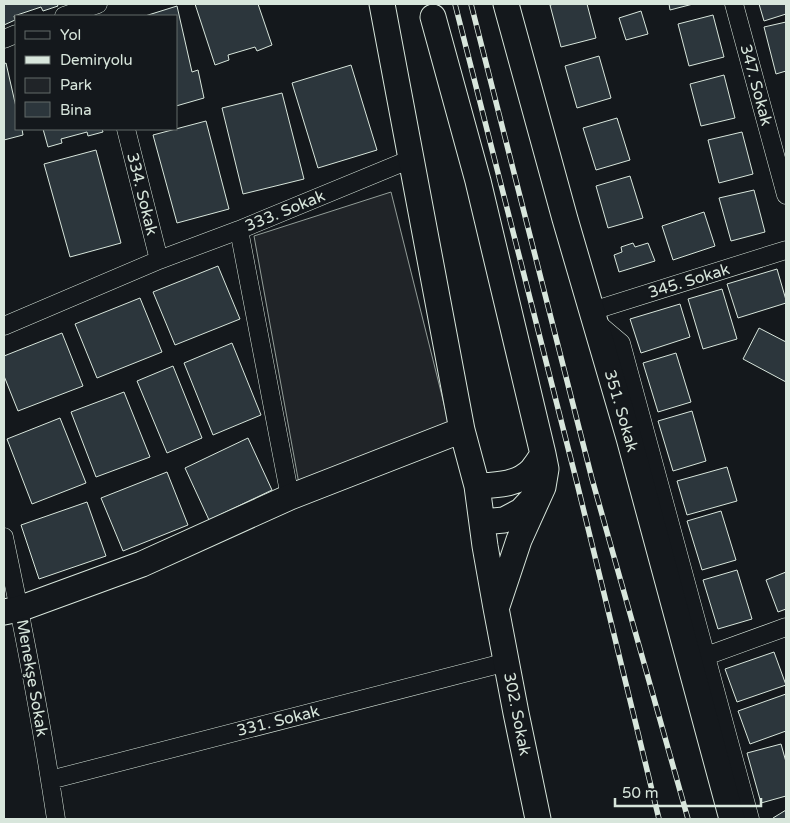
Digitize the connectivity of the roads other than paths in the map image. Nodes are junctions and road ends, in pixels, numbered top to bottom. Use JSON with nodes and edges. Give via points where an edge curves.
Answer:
{"nodes":[{"id":1,"x":382,"y":4,"type":"edge"},
{"id":2,"x":506,"y":4,"type":"edge"},
{"id":3,"x":734,"y":4,"type":"edge"},
{"id":4,"x":97,"y":8,"type":"edge"},
{"id":5,"x":68,"y":15,"type":"edge"},
{"id":6,"x":433,"y":17,"type":"dead end"},
{"id":7,"x":126,"y":130,"type":"edge"},
{"id":8,"x":411,"y":159,"type":"junction"},
{"id":9,"x":786,"y":195,"type":"edge"},
{"id":10,"x":239,"y":230,"type":"junction"},
{"id":11,"x":786,"y":250,"type":"edge"},
{"id":12,"x":159,"y":260,"type":"junction"},
{"id":13,"x":593,"y":316,"type":"junction"},
{"id":14,"x":4,"y":326,"type":"edge"},
{"id":15,"x":462,"y":430,"type":"junction"},
{"id":16,"x":543,"y":454,"type":"junction"},
{"id":17,"x":477,"y":486,"type":"junction"},
{"id":18,"x":543,"y":487,"type":"junction"},
{"id":19,"x":290,"y":498,"type":"junction"},
{"id":20,"x":484,"y":534,"type":"junction"},
{"id":21,"x":4,"y":537,"type":"edge"},
{"id":22,"x":519,"y":540,"type":"junction"},
{"id":23,"x":496,"y":608,"type":"junction"},
{"id":24,"x":11,"y":610,"type":"edge"},
{"id":25,"x":786,"y":628,"type":"edge"},
{"id":26,"x":698,"y":659,"type":"junction"},
{"id":27,"x":506,"y":662,"type":"junction"},
{"id":28,"x":50,"y":780,"type":"junction"},
{"id":29,"x":56,"y":819,"type":"edge"},
{"id":30,"x":538,"y":819,"type":"edge"},
{"id":31,"x":732,"y":819,"type":"edge"},
{"id":32,"x":750,"y":819,"type":"edge"}],
"edges":[{"from":1,"to":8,"type":"street","name":"302. Sokak"},
{"from":2,"to":13,"type":"street","name":"351. Sokak"},
{"from":3,"to":9,"type":"street","name":"347. Sokak"},
{"from":4,"to":5,"type":"street"},
{"from":6,"to":16,"type":"street","via":[[478,181]]},
{"from":7,"to":12,"type":"street","name":"334. Sokak"},
{"from":8,"to":10,"type":"street","name":"333. Sokak"},
{"from":8,"to":15,"type":"street","name":"302. Sokak"},
{"from":10,"to":12,"type":"street","name":"333. Sokak"},
{"from":10,"to":19,"type":"street"},
{"from":11,"to":13,"type":"street","name":"345. Sokak"},
{"from":12,"to":14,"type":"street","name":"333. Sokak"},
{"from":13,"to":26,"type":"street","name":"351. Sokak"},
{"from":15,"to":17,"type":"street","name":"302. Sokak"},
{"from":15,"to":19,"type":"street"},
{"from":16,"to":17,"type":"street","via":[[533,470],[522,479]]},
{"from":16,"to":18,"type":"street","via":[[546,470]]},
{"from":17,"to":20,"type":"street","name":"302. Sokak"},
{"from":18,"to":20,"type":"street","via":[[521,512]]},
{"from":18,"to":22,"type":"street"},
{"from":19,"to":24,"type":"street","via":[[142,564]]},
{"from":20,"to":22,"type":"street"},
{"from":20,"to":23,"type":"street","name":"302. Sokak"},
{"from":21,"to":24,"type":"street","name":"Menekşe Sokak"},
{"from":22,"to":23,"type":"street"},
{"from":23,"to":27,"type":"street","name":"302. Sokak"},
{"from":24,"to":28,"type":"street","name":"Menekşe Sokak"},
{"from":25,"to":26,"type":"street"},
{"from":26,"to":31,"type":"street","name":"351. Sokak"},
{"from":26,"to":32,"type":"street"},
{"from":27,"to":28,"type":"street","name":"331. Sokak"},
{"from":27,"to":30,"type":"street","name":"302. Sokak"},
{"from":28,"to":29,"type":"street","name":"Menekşe Sokak"}]}
